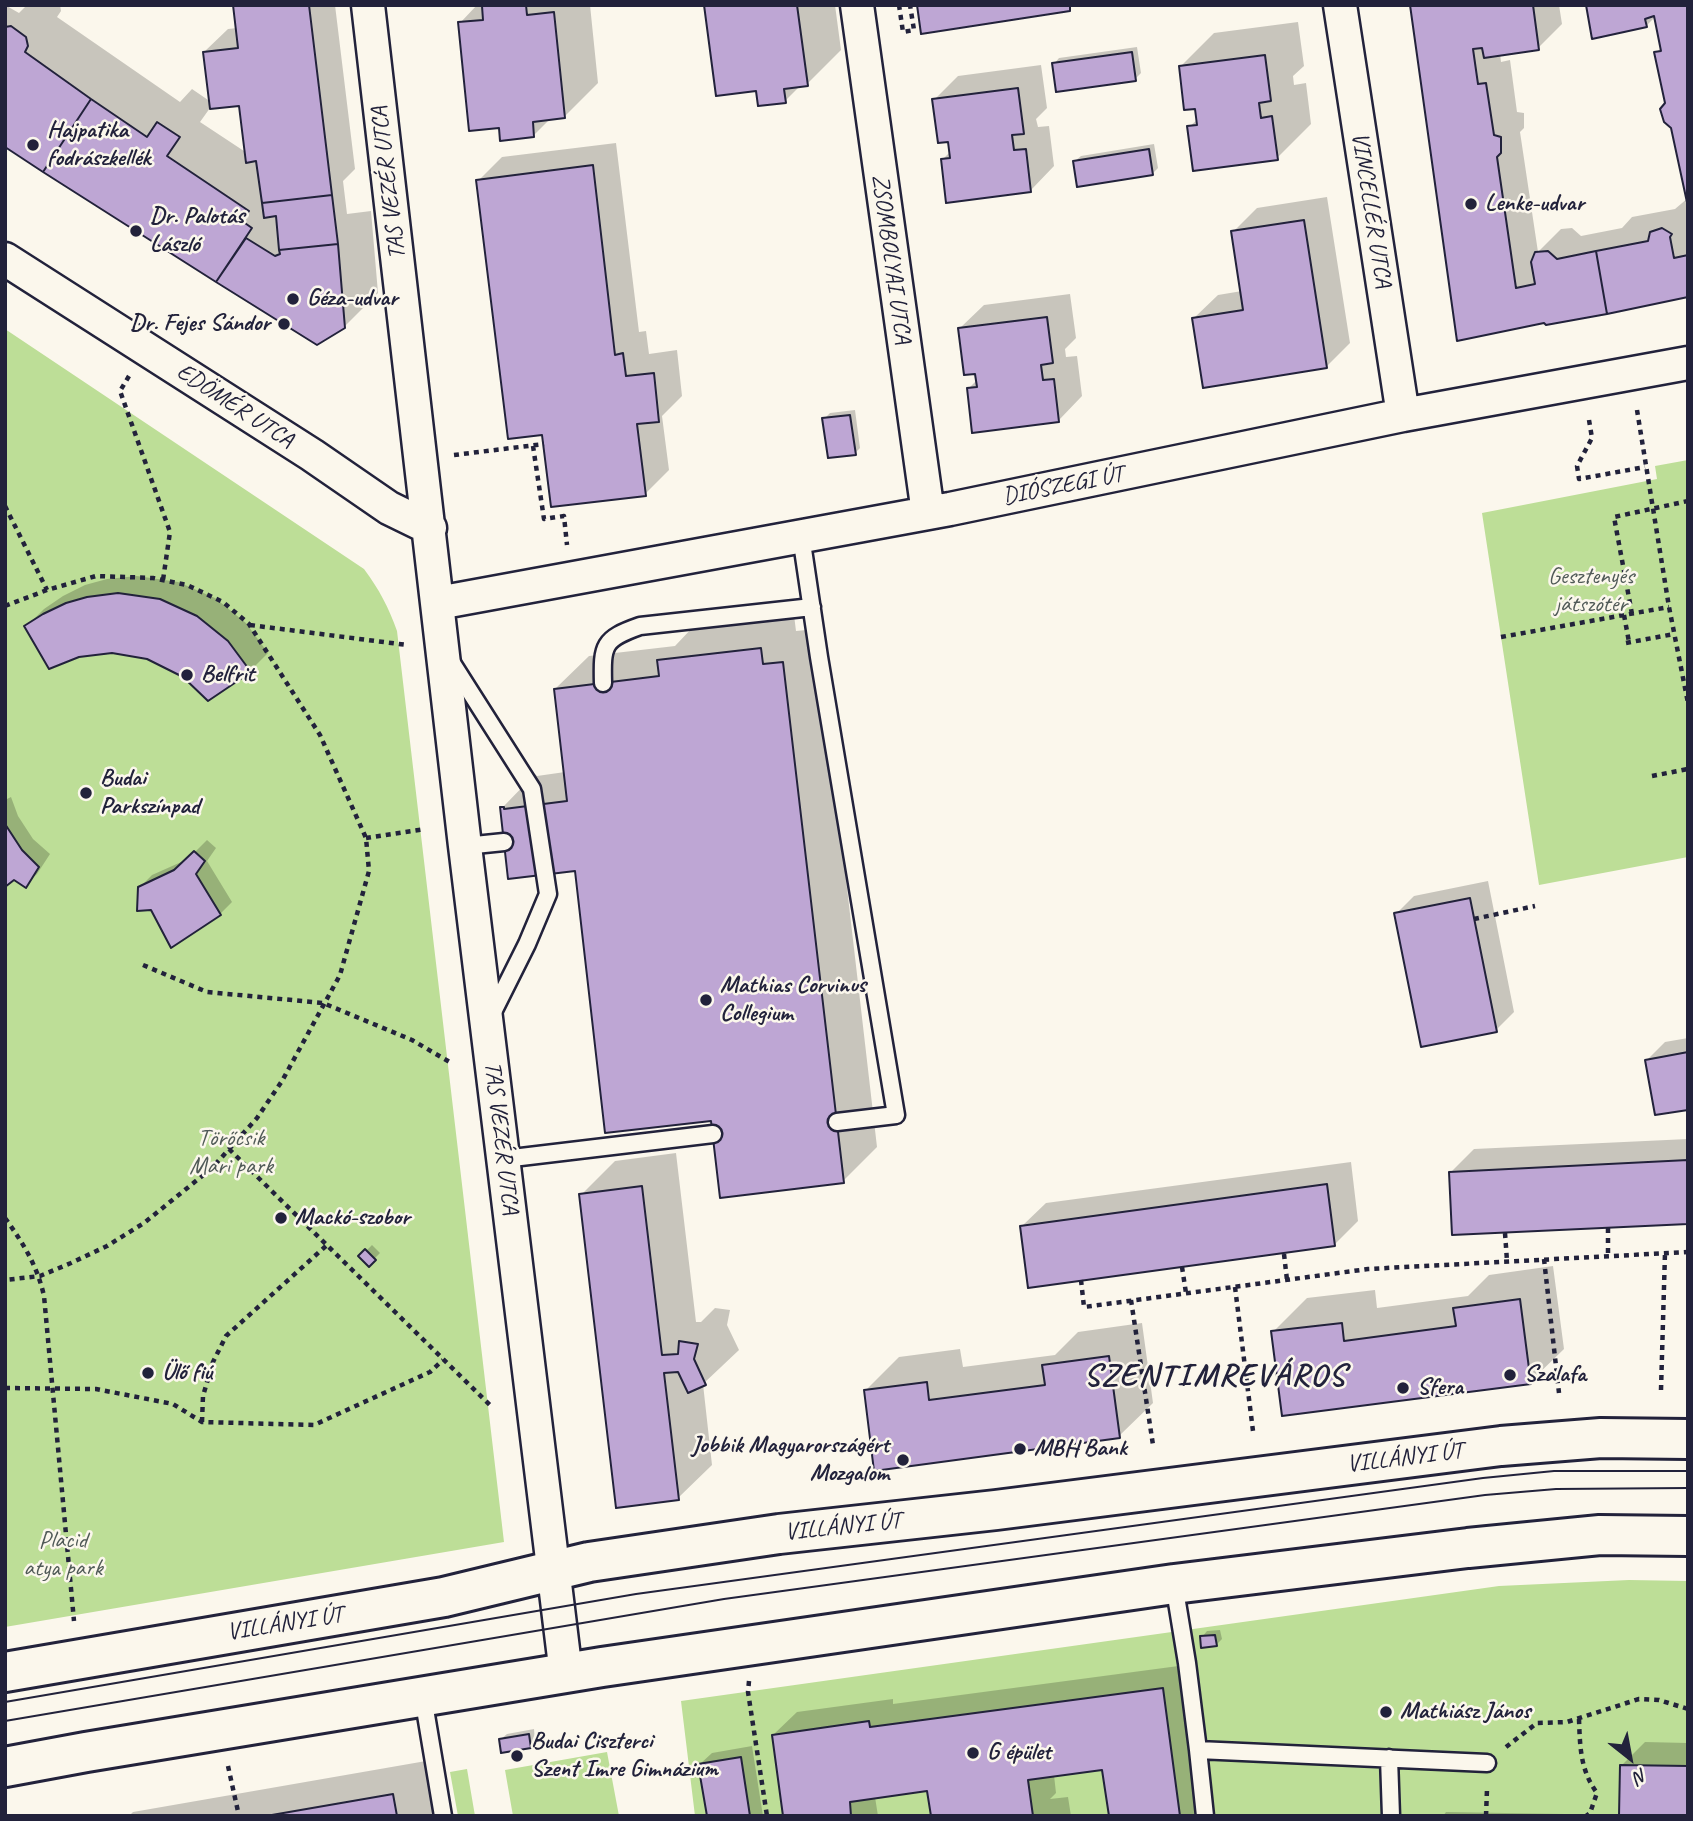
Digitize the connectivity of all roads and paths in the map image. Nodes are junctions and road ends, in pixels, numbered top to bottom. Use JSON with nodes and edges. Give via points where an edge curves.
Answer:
{"nodes":[{"id":1,"x":368,"y":5,"type":"edge"},
{"id":2,"x":857,"y":5,"type":"edge"},
{"id":3,"x":899,"y":5,"type":"edge"},
{"id":4,"x":910,"y":5,"type":"edge"},
{"id":5,"x":1340,"y":5,"type":"edge"},
{"id":6,"x":5,"y":259,"type":"edge"},
{"id":7,"x":146,"y":348,"type":"junction"},
{"id":8,"x":1688,"y":363,"type":"edge"},
{"id":9,"x":1637,"y":410,"type":"dead end"},
{"id":10,"x":1403,"y":415,"type":"junction"},
{"id":11,"x":1589,"y":419,"type":"dead end"},
{"id":12,"x":544,"y":444,"type":"dead end"},
{"id":13,"x":533,"y":446,"type":"junction"},
{"id":14,"x":422,"y":459,"type":"junction"},
{"id":15,"x":1645,"y":467,"type":"junction"},
{"id":16,"x":1688,"y":501,"type":"edge"},
{"id":17,"x":5,"y":506,"type":"edge"},
{"id":18,"x":1653,"y":508,"type":"junction"},
{"id":19,"x":928,"y":513,"type":"junction"},
{"id":20,"x":430,"y":528,"type":"junction"},
{"id":21,"x":801,"y":536,"type":"junction"},
{"id":22,"x":567,"y":545,"type":"dead end"},
{"id":23,"x":163,"y":580,"type":"junction"},
{"id":24,"x":47,"y":590,"type":"junction"},
{"id":25,"x":438,"y":603,"type":"junction"},
{"id":26,"x":5,"y":607,"type":"edge"},
{"id":27,"x":812,"y":607,"type":"junction"},
{"id":28,"x":1669,"y":607,"type":"junction"},
{"id":29,"x":1632,"y":614,"type":"junction"},
{"id":30,"x":1624,"y":615,"type":"junction"},
{"id":31,"x":249,"y":624,"type":"junction"},
{"id":32,"x":1674,"y":634,"type":"junction"},
{"id":33,"x":1501,"y":637,"type":"dead end"},
{"id":34,"x":403,"y":645,"type":"dead end"},
{"id":35,"x":443,"y":649,"type":"junction"},
{"id":36,"x":603,"y":683,"type":"dead end"},
{"id":37,"x":1688,"y":704,"type":"edge"},
{"id":38,"x":1688,"y":769,"type":"edge"},
{"id":39,"x":1652,"y":776,"type":"dead end"},
{"id":40,"x":425,"y":828,"type":"dead end"},
{"id":41,"x":366,"y":838,"type":"junction"},
{"id":42,"x":504,"y":842,"type":"dead end"},
{"id":43,"x":465,"y":846,"type":"junction"},
{"id":44,"x":1535,"y":906,"type":"dead end"},
{"id":45,"x":1474,"y":919,"type":"dead end"},
{"id":46,"x":143,"y":965,"type":"dead end"},
{"id":47,"x":323,"y":1003,"type":"junction"},
{"id":48,"x":486,"y":1025,"type":"junction"},
{"id":49,"x":453,"y":1064,"type":"dead end"},
{"id":50,"x":837,"y":1122,"type":"dead end"},
{"id":51,"x":713,"y":1134,"type":"dead end"},
{"id":52,"x":229,"y":1149,"type":"junction"},
{"id":53,"x":504,"y":1159,"type":"junction"},
{"id":54,"x":5,"y":1218,"type":"edge"},
{"id":55,"x":1608,"y":1228,"type":"dead end"},
{"id":56,"x":1505,"y":1233,"type":"dead end"},
{"id":57,"x":327,"y":1245,"type":"junction"},
{"id":58,"x":1688,"y":1252,"type":"edge"},
{"id":59,"x":1665,"y":1253,"type":"junction"},
{"id":60,"x":1284,"y":1254,"type":"dead end"},
{"id":61,"x":1608,"y":1255,"type":"junction"},
{"id":62,"x":1544,"y":1259,"type":"junction"},
{"id":63,"x":1507,"y":1261,"type":"junction"},
{"id":64,"x":1182,"y":1266,"type":"dead end"},
{"id":65,"x":40,"y":1276,"type":"junction"},
{"id":66,"x":5,"y":1280,"type":"edge"},
{"id":67,"x":1081,"y":1280,"type":"dead end"},
{"id":68,"x":1287,"y":1280,"type":"junction"},
{"id":69,"x":1235,"y":1287,"type":"junction"},
{"id":70,"x":1186,"y":1293,"type":"junction"},
{"id":71,"x":1131,"y":1300,"type":"junction"},
{"id":72,"x":443,"y":1360,"type":"junction"},
{"id":73,"x":5,"y":1388,"type":"edge"},
{"id":74,"x":54,"y":1388,"type":"junction"},
{"id":75,"x":1661,"y":1390,"type":"dead end"},
{"id":76,"x":1559,"y":1393,"type":"dead end"},
{"id":77,"x":493,"y":1408,"type":"dead end"},
{"id":78,"x":202,"y":1422,"type":"junction"},
{"id":79,"x":1253,"y":1431,"type":"dead end"},
{"id":80,"x":1688,"y":1440,"type":"edge"},
{"id":81,"x":1153,"y":1445,"type":"dead end"},
{"id":82,"x":1688,"y":1536,"type":"edge"},
{"id":83,"x":552,"y":1571,"type":"junction"},
{"id":84,"x":1174,"y":1584,"type":"junction"},
{"id":85,"x":74,"y":1621,"type":"dead end"},
{"id":86,"x":5,"y":1672,"type":"edge"},
{"id":87,"x":566,"y":1674,"type":"junction"},
{"id":88,"x":748,"y":1692,"type":"dead end"},
{"id":89,"x":423,"y":1698,"type":"junction"},
{"id":90,"x":1688,"y":1709,"type":"edge"},
{"id":91,"x":1579,"y":1719,"type":"junction"},
{"id":92,"x":1198,"y":1750,"type":"junction"},
{"id":93,"x":1389,"y":1758,"type":"junction"},
{"id":94,"x":1487,"y":1763,"type":"joint"},
{"id":95,"x":228,"y":1765,"type":"dead end"},
{"id":96,"x":5,"y":1768,"type":"edge"},
{"id":97,"x":239,"y":1816,"type":"edge"},
{"id":98,"x":443,"y":1816,"type":"edge"},
{"id":99,"x":766,"y":1816,"type":"edge"},
{"id":100,"x":1205,"y":1816,"type":"edge"},
{"id":101,"x":1391,"y":1816,"type":"edge"},
{"id":102,"x":1586,"y":1816,"type":"edge"}],
"edges":[{"from":1,"to":14,"type":"street","name":"TAS VEZÉR UTCA"},
{"from":2,"to":19,"type":"street","name":"ZSOMBOLYAI UTCA"},
{"from":3,"to":4,"type":"path","via":[[904,32],[914,30]]},
{"from":5,"to":10,"type":"street","name":"VINCELLÉR UTCA"},
{"from":6,"to":7,"type":"street","name":"EDÖMÉR UTCA"},
{"from":7,"to":20,"type":"street","name":"EDÖMÉR UTCA","via":[[389,508]]},
{"from":7,"to":23,"type":"path","via":[[120,391],[170,532]]},
{"from":8,"to":10,"type":"street","name":"DIÓSZEGI ÚT"},
{"from":9,"to":15,"type":"path"},
{"from":10,"to":19,"type":"street","name":"DIÓSZEGI ÚT"},
{"from":11,"to":15,"type":"path","via":[[1592,438],[1577,466],[1579,480]]},
{"from":12,"to":13,"type":"path"},
{"from":13,"to":14,"type":"path"},
{"from":13,"to":22,"type":"path","via":[[544,519],[564,516]]},
{"from":14,"to":20,"type":"street","name":"TAS VEZÉR UTCA"},
{"from":15,"to":18,"type":"path"},
{"from":16,"to":18,"type":"path"},
{"from":17,"to":24,"type":"path"},
{"from":18,"to":28,"type":"path"},
{"from":18,"to":29,"type":"path","via":[[1614,517]]},
{"from":19,"to":21,"type":"street","name":"DIÓSZEGI ÚT"},
{"from":20,"to":25,"type":"street","name":"TAS VEZÉR UTCA"},
{"from":21,"to":25,"type":"street","name":"DIÓSZEGI ÚT"},
{"from":21,"to":27,"type":"lane"},
{"from":23,"to":24,"type":"path","via":[[96,576]]},
{"from":23,"to":31,"type":"path","via":[[223,602]]},
{"from":24,"to":26,"type":"path"},
{"from":25,"to":35,"type":"street","name":"TAS VEZÉR UTCA"},
{"from":27,"to":36,"type":"lane","via":[[640,626],[616,634],[603,654]]},
{"from":27,"to":50,"type":"lane","via":[[896,1115]]},
{"from":28,"to":29,"type":"path"},
{"from":28,"to":32,"type":"path"},
{"from":29,"to":30,"type":"path"},
{"from":30,"to":32,"type":"path","via":[[1627,642]]},
{"from":30,"to":33,"type":"path"},
{"from":31,"to":34,"type":"path"},
{"from":31,"to":41,"type":"path","via":[[320,735]]},
{"from":32,"to":37,"type":"path"},
{"from":35,"to":43,"type":"street","name":"TAS VEZÉR UTCA"},
{"from":35,"to":48,"type":"lane","via":[[532,789],[548,894]]},
{"from":38,"to":39,"type":"path"},
{"from":40,"to":41,"type":"path"},
{"from":41,"to":47,"type":"path","via":[[369,871],[340,975]]},
{"from":42,"to":43,"type":"lane"},
{"from":43,"to":48,"type":"street","name":"TAS VEZÉR UTCA"},
{"from":44,"to":45,"type":"path"},
{"from":46,"to":47,"type":"path","via":[[207,992]]},
{"from":47,"to":49,"type":"path","via":[[412,1040]]},
{"from":47,"to":52,"type":"path","via":[[282,1081]]},
{"from":48,"to":53,"type":"street","name":"TAS VEZÉR UTCA"},
{"from":51,"to":53,"type":"lane"},
{"from":52,"to":57,"type":"path"},
{"from":52,"to":65,"type":"path","via":[[144,1223],[107,1246]]},
{"from":53,"to":83,"type":"street","name":"TAS VEZÉR UTCA"},
{"from":54,"to":65,"type":"path"},
{"from":55,"to":61,"type":"path"},
{"from":56,"to":63,"type":"path"},
{"from":57,"to":72,"type":"path"},
{"from":57,"to":78,"type":"path","via":[[226,1336],[203,1396]]},
{"from":58,"to":59,"type":"path"},
{"from":59,"to":61,"type":"path"},
{"from":59,"to":75,"type":"path"},
{"from":60,"to":68,"type":"path"},
{"from":61,"to":62,"type":"path"},
{"from":62,"to":63,"type":"path"},
{"from":62,"to":76,"type":"path"},
{"from":63,"to":68,"type":"path","via":[[1368,1269]]},
{"from":64,"to":70,"type":"path"},
{"from":65,"to":66,"type":"path"},
{"from":65,"to":74,"type":"path"},
{"from":67,"to":71,"type":"path","via":[[1084,1307]]},
{"from":68,"to":69,"type":"path"},
{"from":69,"to":70,"type":"path"},
{"from":69,"to":79,"type":"path"},
{"from":70,"to":71,"type":"path"},
{"from":71,"to":81,"type":"path"},
{"from":72,"to":77,"type":"path"},
{"from":72,"to":78,"type":"path","via":[[430,1372],[314,1426]]},
{"from":73,"to":74,"type":"path"},
{"from":74,"to":78,"type":"path","via":[[96,1389],[173,1404]]},
{"from":74,"to":85,"type":"path"},
{"from":80,"to":83,"type":"street","name":"VILLÁNYI ÚT","via":[[1601,1438],[1500,1446],[779,1534]]},
{"from":82,"to":84,"type":"street","via":[[1600,1535]]},
{"from":83,"to":86,"type":"street","name":"VILLÁNYI ÚT","via":[[444,1597]]},
{"from":83,"to":87,"type":"street","name":"TAS VEZÉR UTCA"},
{"from":84,"to":87,"type":"street"},
{"from":84,"to":92,"type":"lane"},
{"from":87,"to":89,"type":"street"},
{"from":88,"to":99,"type":"path"},
{"from":89,"to":96,"type":"street"},
{"from":89,"to":98,"type":"lane"},
{"from":90,"to":91,"type":"path","via":[[1639,1699]]},
{"from":91,"to":94,"type":"path","via":[[1537,1723]]},
{"from":91,"to":102,"type":"path","via":[[1581,1756],[1587,1780],[1597,1793]]},
{"from":92,"to":93,"type":"lane"},
{"from":92,"to":100,"type":"lane"},
{"from":93,"to":94,"type":"lane"},
{"from":93,"to":101,"type":"lane"},
{"from":95,"to":97,"type":"path"}]}
